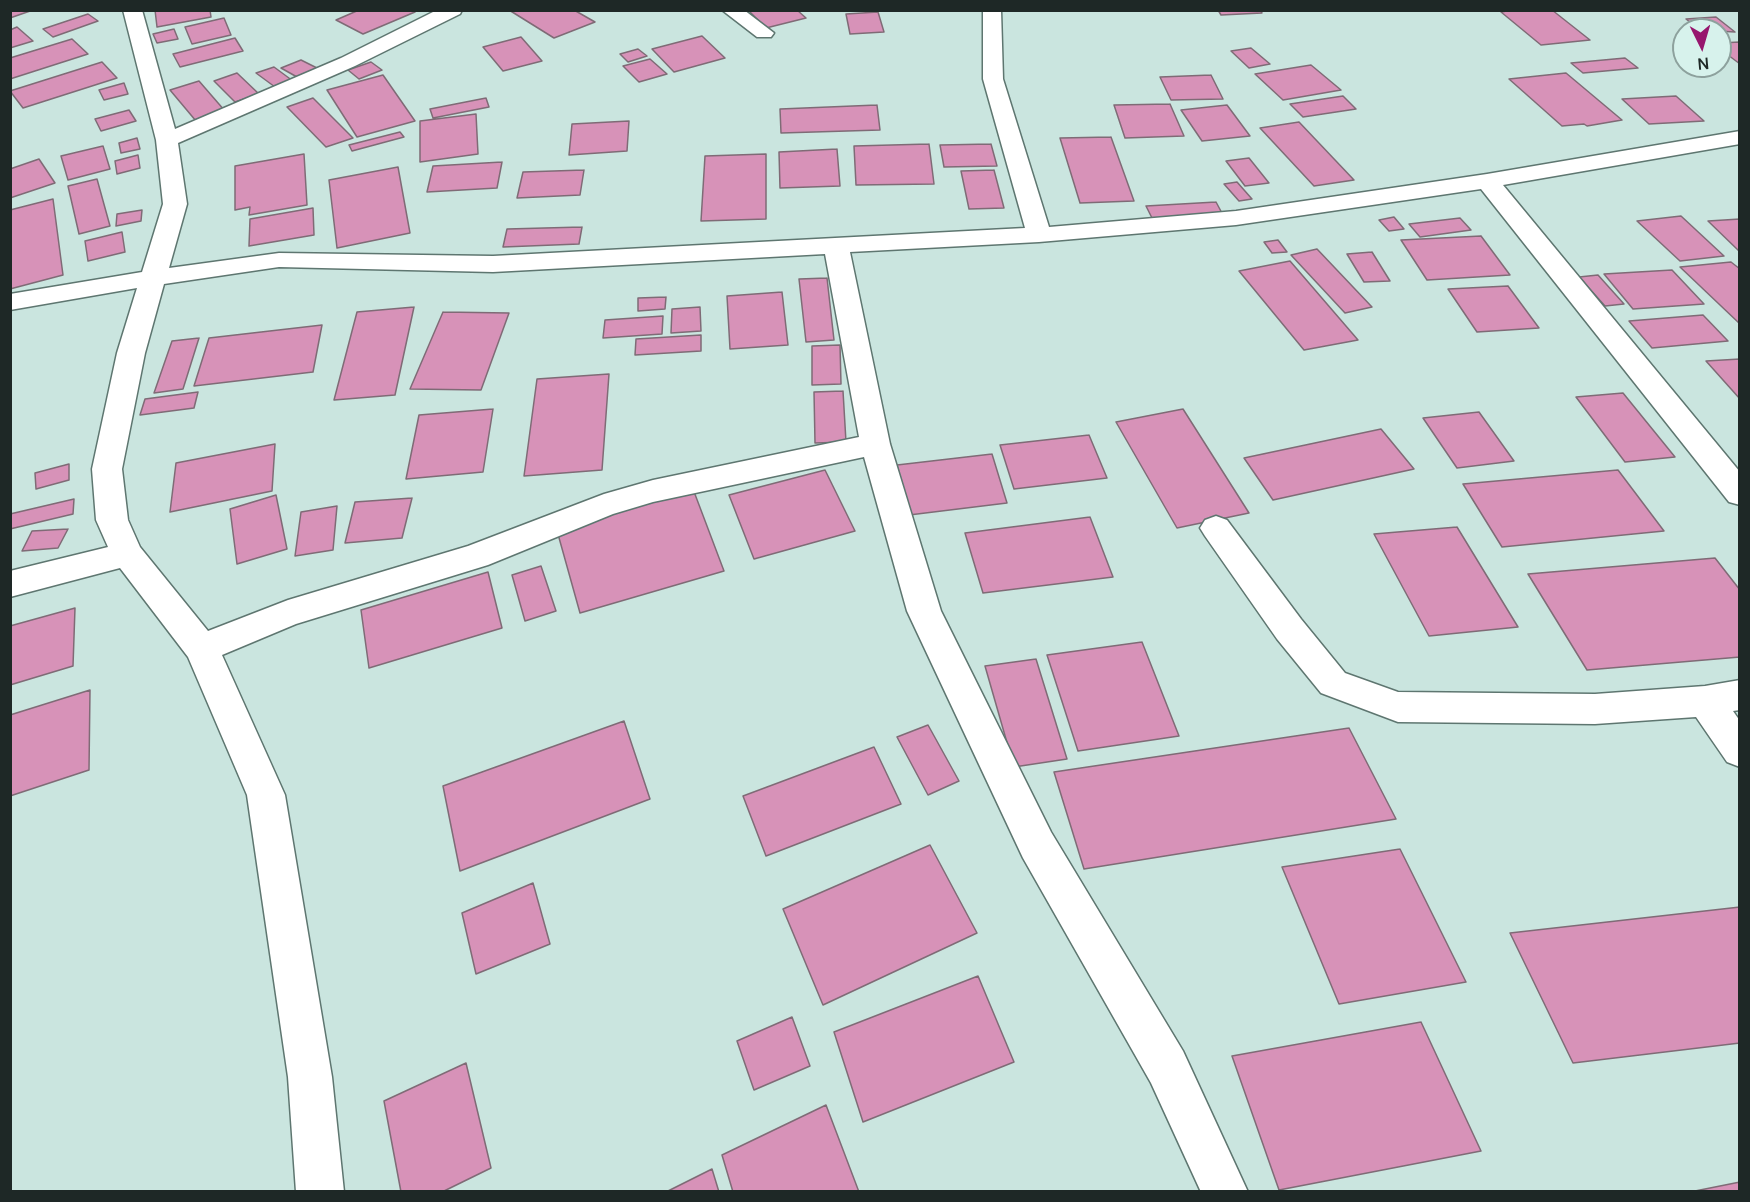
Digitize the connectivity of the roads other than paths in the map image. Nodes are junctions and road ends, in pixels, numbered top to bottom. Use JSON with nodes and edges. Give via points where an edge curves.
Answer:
{"nodes":[{"id":1,"x":132,"y":10,"type":"edge"},
{"id":2,"x":453,"y":10,"type":"edge"},
{"id":3,"x":731,"y":10,"type":"edge"},
{"id":4,"x":992,"y":10,"type":"edge"},
{"id":5,"x":764,"y":33,"type":"dead end"},
{"id":6,"x":1740,"y":138,"type":"edge"},
{"id":7,"x":167,"y":140,"type":"junction"},
{"id":8,"x":1487,"y":181,"type":"junction"},
{"id":9,"x":1039,"y":235,"type":"junction"},
{"id":10,"x":836,"y":246,"type":"junction"},
{"id":11,"x":152,"y":278,"type":"junction"},
{"id":12,"x":10,"y":302,"type":"edge"},
{"id":13,"x":876,"y":444,"type":"junction"},
{"id":14,"x":1740,"y":494,"type":"edge"},
{"id":15,"x":1216,"y":528,"type":"dead end"},
{"id":16,"x":128,"y":554,"type":"junction"},
{"id":17,"x":10,"y":584,"type":"edge"},
{"id":18,"x":202,"y":649,"type":"junction"},
{"id":19,"x":1740,"y":695,"type":"edge"},
{"id":20,"x":1705,"y":701,"type":"junction"},
{"id":21,"x":1740,"y":751,"type":"edge"},
{"id":22,"x":320,"y":1191,"type":"edge"},
{"id":23,"x":1225,"y":1191,"type":"edge"}],
"edges":[{"from":1,"to":7,"type":"street"},
{"from":2,"to":7,"type":"street","via":[[348,63]]},
{"from":3,"to":5,"type":"street"},
{"from":4,"to":9,"type":"street","via":[[993,79]]},
{"from":6,"to":8,"type":"street"},
{"from":7,"to":11,"type":"street","via":[[175,204]]},
{"from":8,"to":9,"type":"street","via":[[1236,218]]},
{"from":8,"to":14,"type":"street"},
{"from":9,"to":10,"type":"street"},
{"from":10,"to":11,"type":"street","via":[[493,264],[279,260]]},
{"from":10,"to":13,"type":"street"},
{"from":11,"to":12,"type":"street"},
{"from":11,"to":16,"type":"street","via":[[131,353],[107,469],[112,520]]},
{"from":13,"to":18,"type":"street","via":[[604,505],[477,556],[288,613]]},
{"from":13,"to":23,"type":"street","via":[[924,611],[1037,845],[1167,1067]]},
{"from":15,"to":20,"type":"street","via":[[1333,683],[1398,707],[1595,709]]},
{"from":16,"to":17,"type":"street"},
{"from":16,"to":18,"type":"street"},
{"from":18,"to":22,"type":"street","via":[[266,795],[310,1077]]},
{"from":19,"to":20,"type":"street"},
{"from":20,"to":21,"type":"street"}]}
